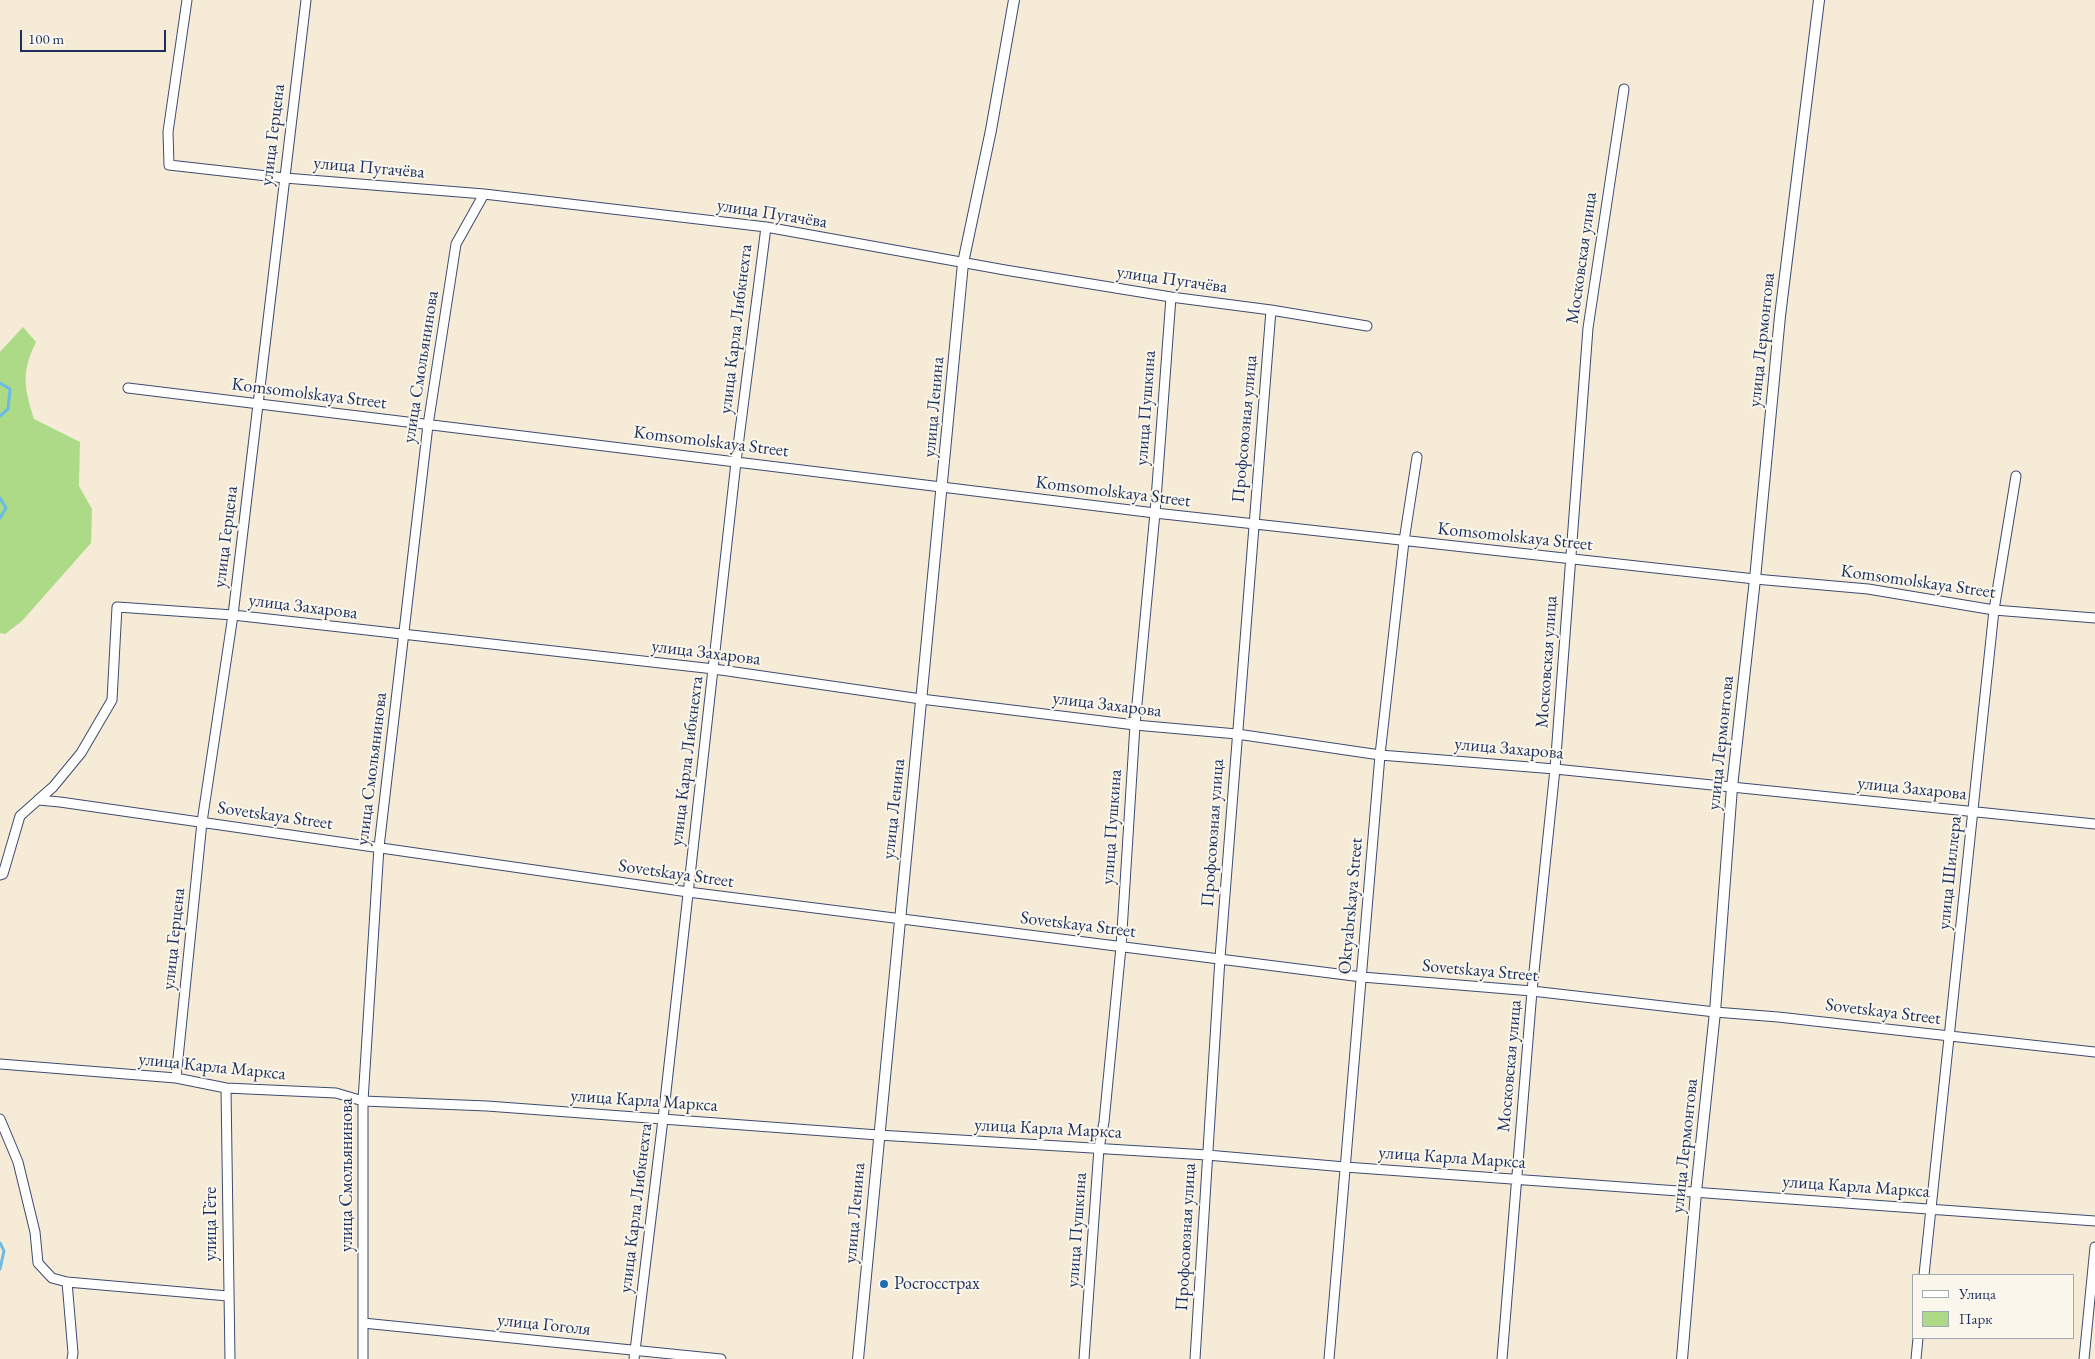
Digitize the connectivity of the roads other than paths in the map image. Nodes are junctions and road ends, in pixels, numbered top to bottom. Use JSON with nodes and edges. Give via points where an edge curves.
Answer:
{"nodes":[{"id":1,"x":187,"y":0,"type":"edge"},
{"id":2,"x":306,"y":0,"type":"edge"},
{"id":3,"x":1014,"y":0,"type":"edge"},
{"id":4,"x":1819,"y":0,"type":"edge"},
{"id":5,"x":1624,"y":89,"type":"dead end"},
{"id":6,"x":285,"y":178,"type":"junction"},
{"id":7,"x":484,"y":194,"type":"junction"},
{"id":8,"x":766,"y":227,"type":"junction"},
{"id":9,"x":963,"y":263,"type":"junction"},
{"id":10,"x":1171,"y":297,"type":"junction"},
{"id":11,"x":1271,"y":310,"type":"junction"},
{"id":12,"x":1367,"y":326,"type":"dead end"},
{"id":13,"x":128,"y":388,"type":"dead end"},
{"id":14,"x":258,"y":404,"type":"junction"},
{"id":15,"x":428,"y":425,"type":"junction"},
{"id":16,"x":1417,"y":456,"type":"dead end"},
{"id":17,"x":736,"y":462,"type":"junction"},
{"id":18,"x":2016,"y":476,"type":"dead end"},
{"id":19,"x":943,"y":488,"type":"junction"},
{"id":20,"x":1155,"y":513,"type":"junction"},
{"id":21,"x":1253,"y":524,"type":"junction"},
{"id":22,"x":1404,"y":541,"type":"junction"},
{"id":23,"x":1571,"y":559,"type":"junction"},
{"id":24,"x":1755,"y":579,"type":"junction"},
{"id":25,"x":1994,"y":610,"type":"junction"},
{"id":26,"x":233,"y":615,"type":"junction"},
{"id":27,"x":2095,"y":618,"type":"edge"},
{"id":28,"x":403,"y":635,"type":"junction"},
{"id":29,"x":714,"y":669,"type":"junction"},
{"id":30,"x":921,"y":699,"type":"junction"},
{"id":31,"x":1135,"y":725,"type":"junction"},
{"id":32,"x":1237,"y":734,"type":"junction"},
{"id":33,"x":1380,"y":755,"type":"junction"},
{"id":34,"x":1555,"y":769,"type":"junction"},
{"id":35,"x":1732,"y":787,"type":"junction"},
{"id":36,"x":38,"y":800,"type":"junction"},
{"id":37,"x":1972,"y":812,"type":"junction"},
{"id":38,"x":202,"y":822,"type":"junction"},
{"id":39,"x":2095,"y":824,"type":"edge"},
{"id":40,"x":378,"y":847,"type":"junction"},
{"id":41,"x":0,"y":875,"type":"edge"},
{"id":42,"x":688,"y":892,"type":"junction"},
{"id":43,"x":899,"y":919,"type":"junction"},
{"id":44,"x":1121,"y":947,"type":"junction"},
{"id":45,"x":1220,"y":958,"type":"junction"},
{"id":46,"x":1362,"y":977,"type":"junction"},
{"id":47,"x":1532,"y":992,"type":"junction"},
{"id":48,"x":1715,"y":1012,"type":"junction"},
{"id":49,"x":1950,"y":1037,"type":"junction"},
{"id":50,"x":2095,"y":1052,"type":"edge"},
{"id":51,"x":0,"y":1064,"type":"edge"},
{"id":52,"x":176,"y":1078,"type":"junction"},
{"id":53,"x":226,"y":1088,"type":"junction"},
{"id":54,"x":362,"y":1101,"type":"junction"},
{"id":55,"x":0,"y":1119,"type":"edge"},
{"id":56,"x":663,"y":1119,"type":"junction"},
{"id":57,"x":878,"y":1135,"type":"junction"},
{"id":58,"x":1099,"y":1148,"type":"junction"},
{"id":59,"x":1207,"y":1155,"type":"junction"},
{"id":60,"x":1344,"y":1167,"type":"junction"},
{"id":61,"x":1517,"y":1179,"type":"junction"},
{"id":62,"x":1696,"y":1192,"type":"junction"},
{"id":63,"x":1931,"y":1209,"type":"junction"},
{"id":64,"x":2095,"y":1221,"type":"edge"},
{"id":65,"x":2095,"y":1247,"type":"edge"},
{"id":66,"x":1924,"y":1274,"type":"edge"},
{"id":67,"x":67,"y":1282,"type":"junction"},
{"id":68,"x":228,"y":1296,"type":"junction"},
{"id":69,"x":363,"y":1323,"type":"junction"},
{"id":70,"x":1918,"y":1339,"type":"edge"},
{"id":71,"x":635,"y":1355,"type":"edge"},
{"id":72,"x":72,"y":1359,"type":"edge"},
{"id":73,"x":230,"y":1359,"type":"edge"},
{"id":74,"x":363,"y":1359,"type":"edge"},
{"id":75,"x":721,"y":1359,"type":"edge"},
{"id":76,"x":858,"y":1359,"type":"edge"},
{"id":77,"x":1084,"y":1359,"type":"edge"},
{"id":78,"x":1195,"y":1359,"type":"edge"},
{"id":79,"x":1329,"y":1359,"type":"edge"},
{"id":80,"x":1502,"y":1359,"type":"edge"},
{"id":81,"x":1682,"y":1359,"type":"edge"},
{"id":82,"x":1916,"y":1359,"type":"edge"},
{"id":83,"x":2084,"y":1359,"type":"edge"}],
"edges":[{"from":1,"to":6,"type":"street","name":"улица Пугачёва","via":[[168,132],[169,165]]},
{"from":2,"to":6,"type":"street","name":"улица Герцена"},
{"from":3,"to":9,"type":"street","name":"улица Ленина"},
{"from":4,"to":24,"type":"street","name":"улица Лермонтова","via":[[1780,316]]},
{"from":5,"to":23,"type":"street","name":"Московская улица","via":[[1588,328]]},
{"from":6,"to":7,"type":"street","name":"улица Пугачёва"},
{"from":6,"to":14,"type":"street","name":"улица Герцена"},
{"from":7,"to":8,"type":"street","name":"улица Пугачёва"},
{"from":7,"to":15,"type":"street","name":"улица Смольянинова","via":[[456,244]]},
{"from":8,"to":9,"type":"street","name":"улица Пугачёва"},
{"from":8,"to":17,"type":"street","name":"улица Карла Либкнехта"},
{"from":9,"to":10,"type":"street","name":"улица Пугачёва"},
{"from":9,"to":19,"type":"street","name":"улица Ленина"},
{"from":10,"to":11,"type":"street","name":"улица Пугачёва"},
{"from":10,"to":20,"type":"street","name":"улица Пушкина"},
{"from":11,"to":12,"type":"street","name":"улица Пугачёва"},
{"from":11,"to":21,"type":"street","name":"Профсоюзная улица"},
{"from":13,"to":14,"type":"street","name":"Komsomolskaya Street"},
{"from":14,"to":15,"type":"street","name":"Komsomolskaya Street"},
{"from":14,"to":26,"type":"street","name":"улица Герцена"},
{"from":15,"to":17,"type":"street","name":"Komsomolskaya Street"},
{"from":15,"to":28,"type":"street","name":"улица Смольянинова"},
{"from":16,"to":22,"type":"street","name":"Oktyabrskaya Street"},
{"from":17,"to":19,"type":"street","name":"Komsomolskaya Street"},
{"from":17,"to":29,"type":"street","name":"улица Карла Либкнехта"},
{"from":18,"to":25,"type":"street","name":"улица Шиллера"},
{"from":19,"to":20,"type":"street","name":"Komsomolskaya Street"},
{"from":19,"to":30,"type":"street","name":"улица Ленина"},
{"from":20,"to":21,"type":"street","name":"Komsomolskaya Street"},
{"from":20,"to":31,"type":"street","name":"улица Пушкина"},
{"from":21,"to":22,"type":"street","name":"Komsomolskaya Street"},
{"from":21,"to":32,"type":"street","name":"Профсоюзная улица"},
{"from":22,"to":23,"type":"street","name":"Komsomolskaya Street"},
{"from":22,"to":33,"type":"street","name":"Oktyabrskaya Street"},
{"from":23,"to":24,"type":"street","name":"Komsomolskaya Street"},
{"from":23,"to":34,"type":"street","name":"Московская улица"},
{"from":24,"to":25,"type":"street","name":"Komsomolskaya Street","via":[[1868,589]]},
{"from":24,"to":35,"type":"street","name":"улица Лермонтова"},
{"from":25,"to":27,"type":"street","name":"Komsomolskaya Street"},
{"from":25,"to":37,"type":"street","name":"улица Шиллера"},
{"from":26,"to":28,"type":"street","name":"улица Захарова"},
{"from":26,"to":36,"type":"street","name":"улица Захарова","via":[[117,607],[112,700],[81,752]]},
{"from":26,"to":38,"type":"street","name":"улица Герцена"},
{"from":28,"to":29,"type":"street","name":"улица Захарова"},
{"from":28,"to":40,"type":"street","name":"улица Смольянинова"},
{"from":29,"to":30,"type":"street","name":"улица Захарова"},
{"from":29,"to":42,"type":"street","name":"улица Карла Либкнехта"},
{"from":30,"to":31,"type":"street","name":"улица Захарова"},
{"from":30,"to":43,"type":"street","name":"улица Ленина"},
{"from":31,"to":32,"type":"street","name":"улица Захарова"},
{"from":31,"to":44,"type":"street","name":"улица Пушкина"},
{"from":32,"to":33,"type":"street","name":"улица Захарова"},
{"from":32,"to":45,"type":"street","name":"Профсоюзная улица"},
{"from":33,"to":34,"type":"street","name":"улица Захарова"},
{"from":33,"to":46,"type":"street","name":"Oktyabrskaya Street"},
{"from":34,"to":35,"type":"street","name":"улица Захарова"},
{"from":34,"to":47,"type":"street","name":"Московская улица"},
{"from":35,"to":37,"type":"street","name":"улица Захарова"},
{"from":35,"to":48,"type":"street","name":"улица Лермонтова"},
{"from":36,"to":38,"type":"street","name":"Sovetskaya Street"},
{"from":36,"to":41,"type":"street","via":[[20,816]]},
{"from":37,"to":39,"type":"street","name":"улица Захарова"},
{"from":37,"to":49,"type":"street","name":"улица Шиллера"},
{"from":38,"to":40,"type":"street","name":"Sovetskaya Street"},
{"from":38,"to":52,"type":"street","name":"улица Герцена"},
{"from":40,"to":42,"type":"street","name":"Sovetskaya Street"},
{"from":40,"to":54,"type":"street","name":"улица Смольянинова"},
{"from":42,"to":43,"type":"street","name":"Sovetskaya Street"},
{"from":42,"to":56,"type":"street","name":"улица Карла Либкнехта"},
{"from":43,"to":44,"type":"street","name":"Sovetskaya Street"},
{"from":43,"to":57,"type":"street","name":"улица Ленина"},
{"from":44,"to":45,"type":"street","name":"Sovetskaya Street"},
{"from":44,"to":58,"type":"street","name":"улица Пушкина"},
{"from":45,"to":46,"type":"street","name":"Sovetskaya Street"},
{"from":45,"to":59,"type":"street","name":"Профсоюзная улица"},
{"from":46,"to":47,"type":"street","name":"Sovetskaya Street"},
{"from":46,"to":60,"type":"street","name":"Oktyabrskaya Street"},
{"from":47,"to":48,"type":"street","name":"Sovetskaya Street"},
{"from":47,"to":61,"type":"street","name":"Московская улица"},
{"from":48,"to":49,"type":"street","name":"Sovetskaya Street","via":[[1778,1016]]},
{"from":48,"to":62,"type":"street","name":"улица Лермонтова"},
{"from":49,"to":50,"type":"street","name":"Sovetskaya Street"},
{"from":49,"to":63,"type":"street","name":"улица Шиллера"},
{"from":51,"to":52,"type":"street","name":"улица Карла Маркса"},
{"from":52,"to":53,"type":"street","name":"улица Карла Маркса"},
{"from":53,"to":54,"type":"street","name":"улица Карла Маркса","via":[[336,1093]]},
{"from":53,"to":68,"type":"street","name":"улица Гёте"},
{"from":54,"to":56,"type":"street","name":"улица Карла Маркса"},
{"from":54,"to":69,"type":"street","name":"улица Смольянинова"},
{"from":55,"to":67,"type":"street","via":[[18,1162],[35,1232],[38,1263],[52,1278]]},
{"from":56,"to":57,"type":"street","name":"улица Карла Маркса"},
{"from":56,"to":71,"type":"street","name":"улица Карла Либкнехта"},
{"from":57,"to":58,"type":"street","name":"улица Карла Маркса"},
{"from":57,"to":76,"type":"street","name":"улица Ленина"},
{"from":58,"to":59,"type":"street","name":"улица Карла Маркса"},
{"from":58,"to":77,"type":"street","name":"улица Пушкина"},
{"from":59,"to":60,"type":"street","name":"улица Карла Маркса"},
{"from":59,"to":78,"type":"street","name":"Профсоюзная улица"},
{"from":60,"to":61,"type":"street","name":"улица Карла Маркса"},
{"from":60,"to":79,"type":"street","name":"Oktyabrskaya Street"},
{"from":61,"to":62,"type":"street","name":"улица Карла Маркса"},
{"from":61,"to":80,"type":"street","name":"Московская улица"},
{"from":62,"to":63,"type":"street","name":"улица Карла Маркса"},
{"from":62,"to":81,"type":"street","name":"улица Лермонтова"},
{"from":63,"to":64,"type":"street","name":"улица Карла Маркса"},
{"from":63,"to":66,"type":"street","name":"улица Шиллера"},
{"from":65,"to":83,"type":"street"},
{"from":67,"to":68,"type":"street"},
{"from":67,"to":72,"type":"street"},
{"from":68,"to":73,"type":"street","name":"улица Гёте"},
{"from":69,"to":71,"type":"street","name":"улица Гоголя"},
{"from":69,"to":74,"type":"street","name":"улица Смольянинова"},
{"from":70,"to":82,"type":"street"},
{"from":71,"to":75,"type":"street","name":"улица Гоголя"}]}
